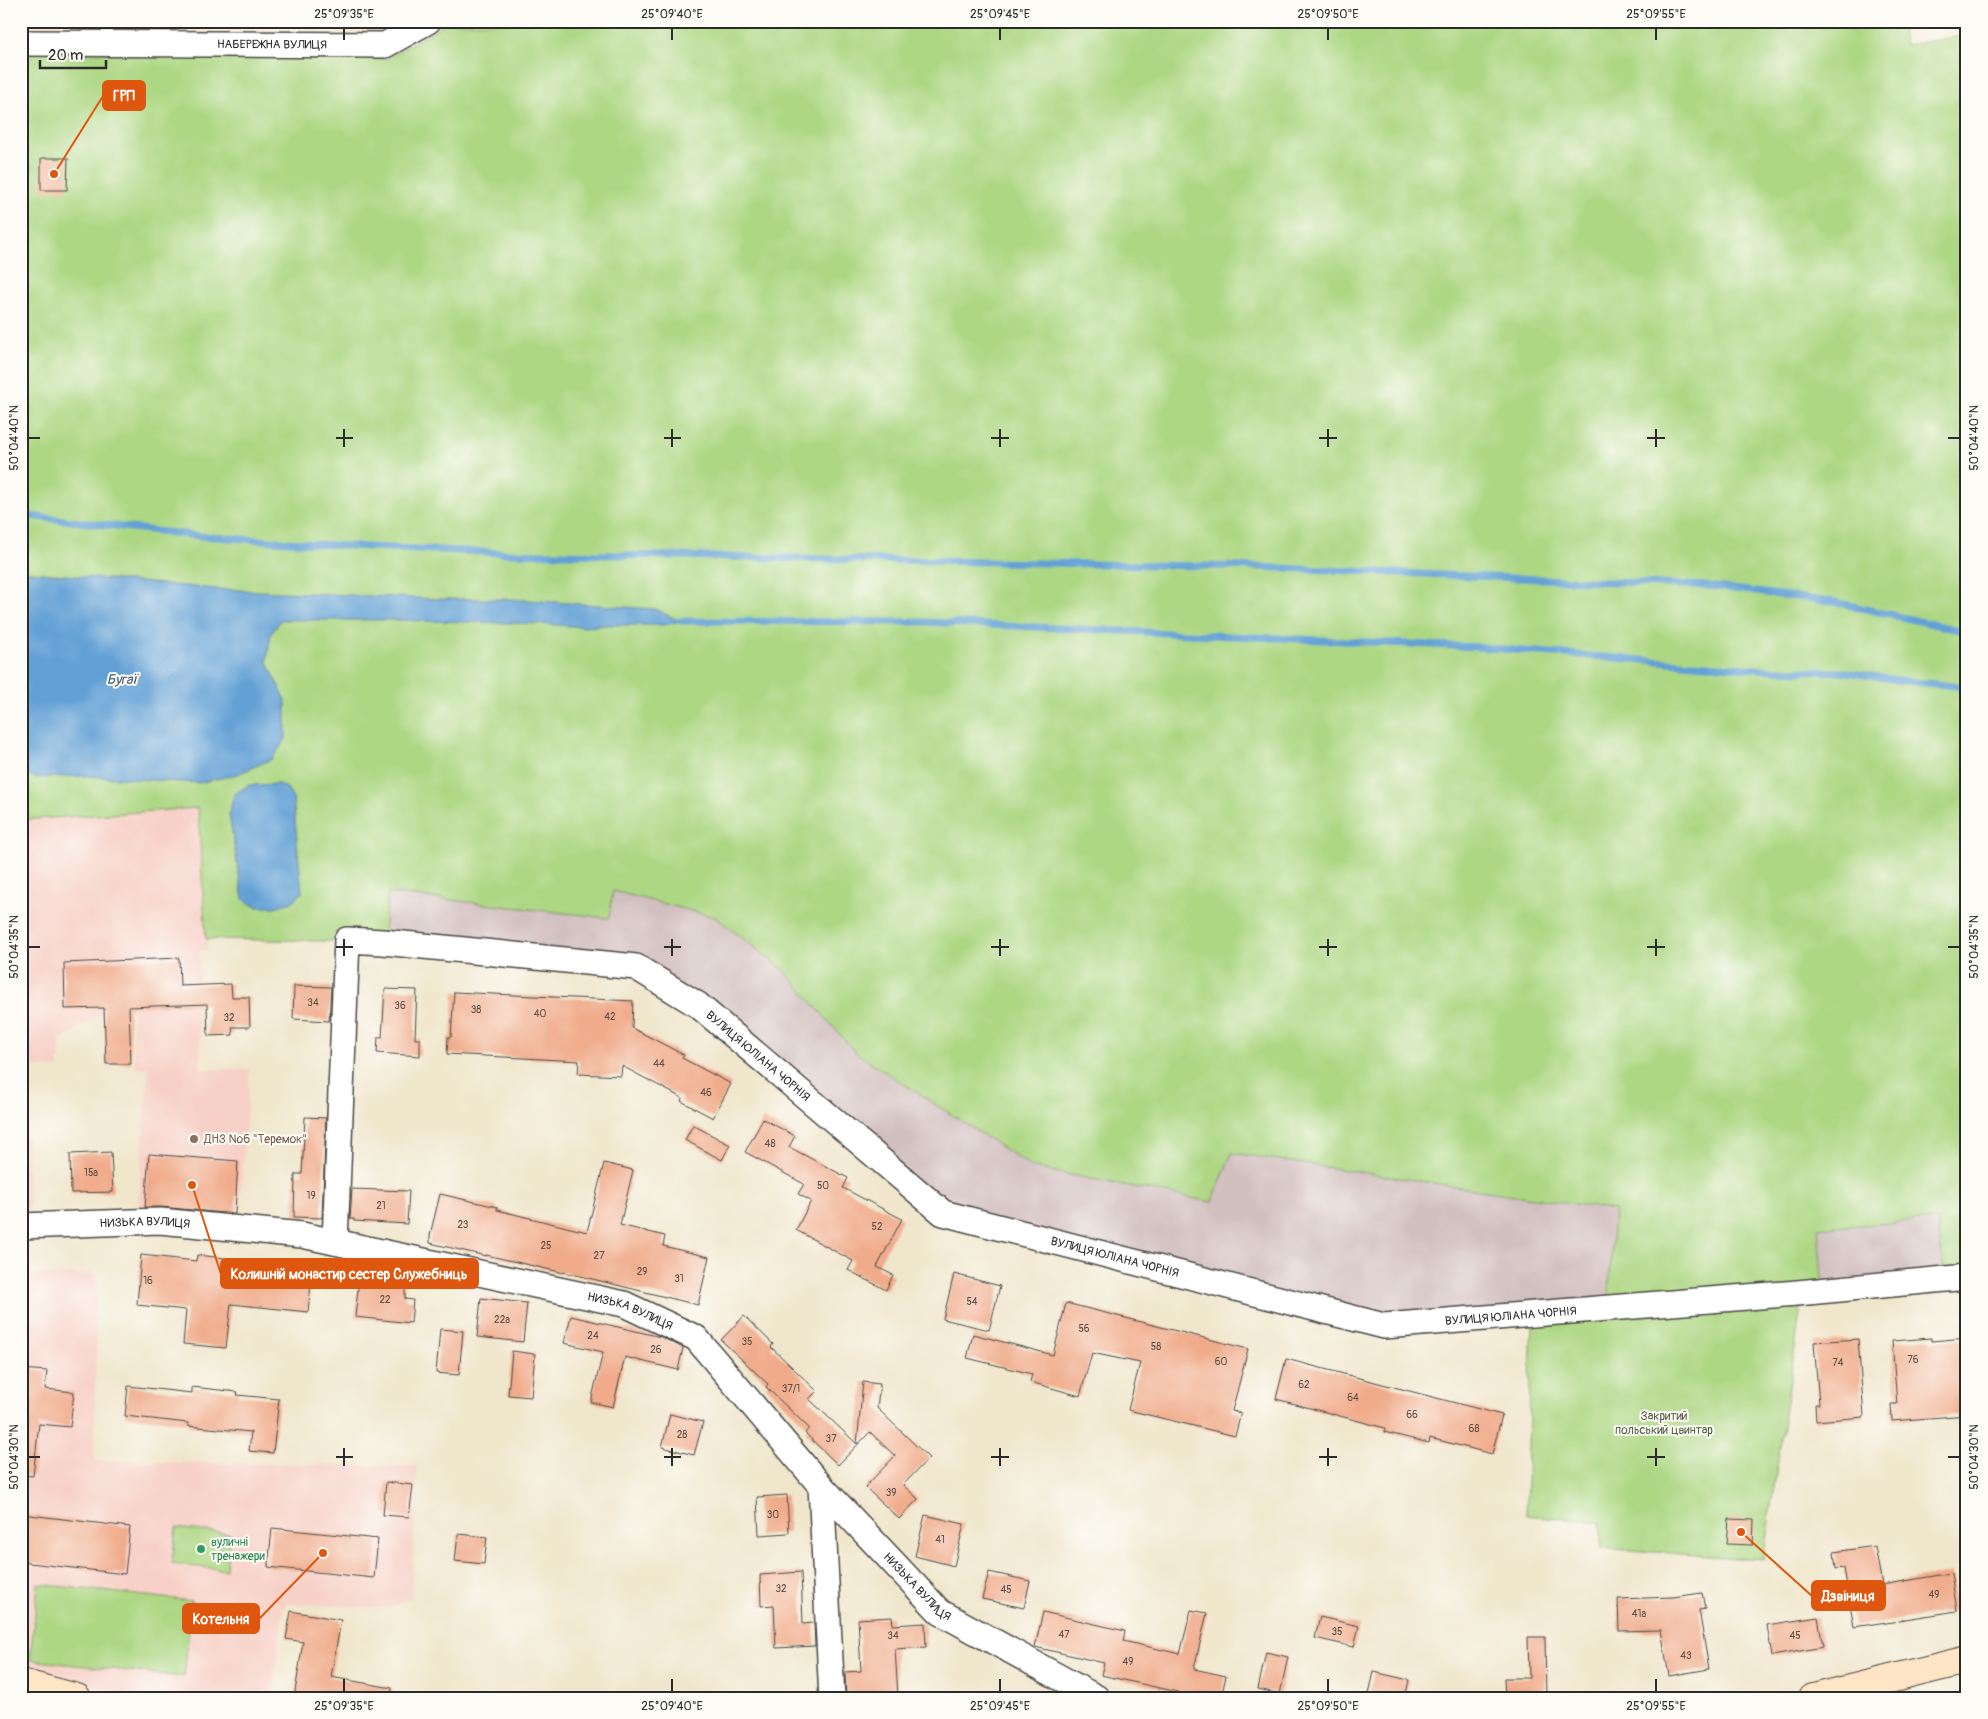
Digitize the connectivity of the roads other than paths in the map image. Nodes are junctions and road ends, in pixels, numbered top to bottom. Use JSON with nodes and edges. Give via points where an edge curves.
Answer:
{"nodes":[{"id":1,"x":428,"y":21,"type":"edge"},
{"id":2,"x":21,"y":43,"type":"edge"},
{"id":3,"x":21,"y":1226,"type":"edge"},
{"id":4,"x":335,"y":1242,"type":"junction"},
{"id":5,"x":1967,"y":1277,"type":"edge"},
{"id":6,"x":821,"y":1486,"type":"junction"},
{"id":7,"x":1967,"y":1660,"type":"edge"},
{"id":8,"x":21,"y":1683,"type":"edge"},
{"id":9,"x":77,"y":1698,"type":"edge"},
{"id":10,"x":832,"y":1698,"type":"edge"},
{"id":11,"x":1097,"y":1698,"type":"edge"},
{"id":12,"x":1814,"y":1698,"type":"edge"}],
"edges":[{"from":1,"to":2,"type":"street","name":"НАБЕРЕЖНА ВУЛИЦЯ","via":[[385,45]]},
{"from":3,"to":4,"type":"street","name":"НИЗЬКА ВУЛИЦЯ","via":[[160,1221],[302,1235]]},
{"from":4,"to":5,"type":"street","name":"ВУЛИЦЯ ЮЛІАНА ЧОРНІЯ","via":[[347,940],[636,966],[698,1005],[943,1213],[1384,1326]]},
{"from":4,"to":6,"type":"street","name":"НИЗЬКА ВУЛИЦЯ","via":[[624,1304],[696,1338]]},
{"from":6,"to":10,"type":"street"},
{"from":6,"to":11,"type":"street","name":"НИЗЬКА ВУЛИЦЯ","via":[[940,1612]]},
{"from":7,"to":12,"type":"street"},
{"from":8,"to":9,"type":"street"}]}
